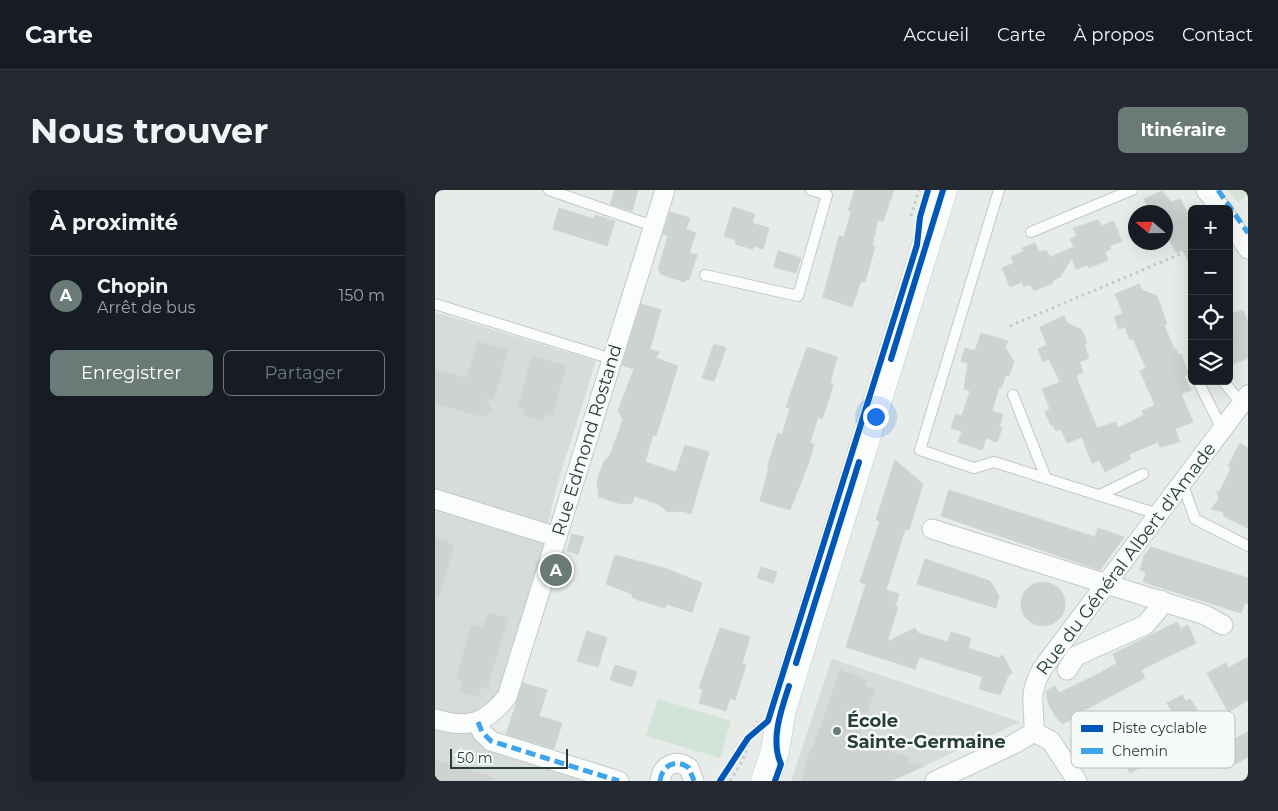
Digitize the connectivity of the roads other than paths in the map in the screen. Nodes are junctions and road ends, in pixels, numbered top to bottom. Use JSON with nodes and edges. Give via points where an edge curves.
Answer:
{"nodes":[{"id":1,"x":549,"y":190,"type":"edge"},
{"id":2,"x":665,"y":190,"type":"edge"},
{"id":3,"x":811,"y":190,"type":"edge"},
{"id":4,"x":943,"y":190,"type":"edge"},
{"id":5,"x":999,"y":190,"type":"edge"},
{"id":6,"x":1131,"y":190,"type":"edge"},
{"id":7,"x":1206,"y":190,"type":"edge"},
{"id":8,"x":1218,"y":205,"type":"edge"},
{"id":9,"x":653,"y":226,"type":"junction"},
{"id":10,"x":1233,"y":226,"type":"edge"},
{"id":11,"x":1031,"y":232,"type":"dead end"},
{"id":12,"x":1248,"y":249,"type":"edge"},
{"id":13,"x":705,"y":275,"type":"dead end"},
{"id":14,"x":435,"y":304,"type":"edge"},
{"id":15,"x":612,"y":359,"type":"junction"},
{"id":16,"x":1200,"y":385,"type":"edge"},
{"id":17,"x":1228,"y":385,"type":"edge"},
{"id":18,"x":1013,"y":395,"type":"dead end"},
{"id":19,"x":1245,"y":399,"type":"edge"},
{"id":20,"x":1222,"y":429,"type":"junction"},
{"id":21,"x":1143,"y":474,"type":"dead end"},
{"id":22,"x":1046,"y":478,"type":"junction"},
{"id":23,"x":1182,"y":482,"type":"junction"},
{"id":24,"x":1100,"y":495,"type":"junction"},
{"id":25,"x":435,"y":499,"type":"edge"},
{"id":26,"x":1158,"y":514,"type":"junction"},
{"id":27,"x":932,"y":529,"type":"dead end"},
{"id":28,"x":557,"y":537,"type":"junction"},
{"id":29,"x":1248,"y":546,"type":"edge"},
{"id":30,"x":1106,"y":584,"type":"junction"},
{"id":31,"x":1161,"y":600,"type":"junction"},
{"id":32,"x":1223,"y":625,"type":"dead end"},
{"id":33,"x":1067,"y":670,"type":"dead end"},
{"id":34,"x":775,"y":715,"type":"junction"},
{"id":35,"x":436,"y":722,"type":"edge"},
{"id":36,"x":478,"y":722,"type":"junction"},
{"id":37,"x":1034,"y":732,"type":"junction"},
{"id":38,"x":740,"y":770,"type":"edge"},
{"id":39,"x":619,"y":781,"type":"edge"},
{"id":40,"x":660,"y":781,"type":"edge"},
{"id":41,"x":694,"y":781,"type":"edge"},
{"id":42,"x":765,"y":781,"type":"edge"},
{"id":43,"x":935,"y":781,"type":"edge"},
{"id":44,"x":1077,"y":781,"type":"edge"}],
"edges":[{"from":1,"to":9,"type":"lane"},
{"from":2,"to":9,"type":"street","name":"Rue Edmond Rostand"},
{"from":3,"to":13,"type":"lane","via":[[827,195],[798,296]]},
{"from":4,"to":34,"type":"main road"},
{"from":5,"to":22,"type":"lane","via":[[921,450],[974,468],[994,462]]},
{"from":6,"to":11,"type":"lane"},
{"from":7,"to":8,"type":"street"},
{"from":9,"to":15,"type":"street","name":"Rue Edmond Rostand"},
{"from":10,"to":12,"type":"street"},
{"from":14,"to":15,"type":"lane"},
{"from":15,"to":28,"type":"street","name":"Rue Edmond Rostand"},
{"from":16,"to":20,"type":"lane"},
{"from":17,"to":19,"type":"lane"},
{"from":18,"to":22,"type":"lane"},
{"from":19,"to":20,"type":"street","name":"Rue du Général Albert d'Amade"},
{"from":20,"to":23,"type":"street","name":"Rue du Général Albert d'Amade"},
{"from":21,"to":24,"type":"lane"},
{"from":22,"to":24,"type":"lane"},
{"from":23,"to":26,"type":"street","name":"Rue du Général Albert d'Amade"},
{"from":23,"to":29,"type":"lane","via":[[1195,519]]},
{"from":24,"to":26,"type":"lane"},
{"from":25,"to":28,"type":"street"},
{"from":26,"to":30,"type":"street","name":"Rue du Général Albert d'Amade"},
{"from":27,"to":30,"type":"street"},
{"from":28,"to":36,"type":"street","name":"Rue Edmond Rostand","via":[[507,697],[494,713]]},
{"from":30,"to":31,"type":"street"},
{"from":30,"to":37,"type":"street","name":"Rue du Général Albert d'Amade","via":[[1034,684],[1031,695]]},
{"from":31,"to":32,"type":"street","via":[[1205,615]]},
{"from":31,"to":33,"type":"street","via":[[1158,610],[1145,625],[1076,656]]},
{"from":34,"to":38,"type":"main road"},
{"from":34,"to":42,"type":"main road","via":[[775,752]]},
{"from":35,"to":36,"type":"street"},
{"from":36,"to":39,"type":"street","via":[[491,741]]},
{"from":37,"to":43,"type":"street"},
{"from":37,"to":44,"type":"street","via":[[1051,741]]},
{"from":40,"to":41,"type":"street","via":[[663,770],[679,763],[689,768]]}]}
